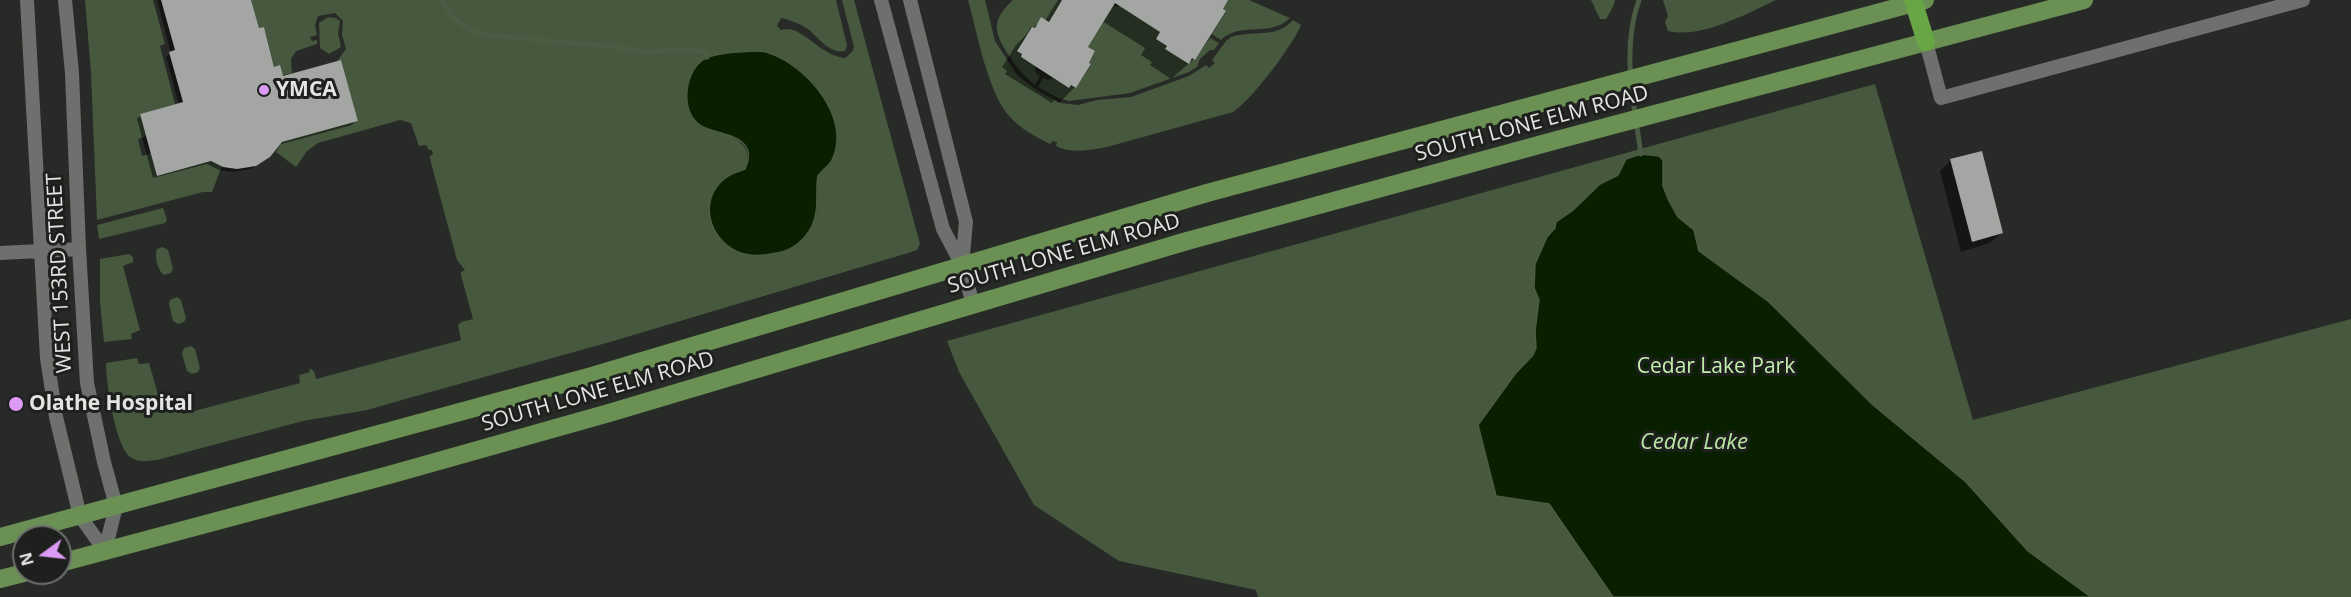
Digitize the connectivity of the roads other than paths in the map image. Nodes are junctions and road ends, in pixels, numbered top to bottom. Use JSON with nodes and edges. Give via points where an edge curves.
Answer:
{"nodes":[{"id":1,"x":27,"y":0,"type":"edge"},
{"id":2,"x":65,"y":0,"type":"edge"},
{"id":3,"x":881,"y":0,"type":"edge"},
{"id":4,"x":910,"y":0,"type":"edge"},
{"id":5,"x":2084,"y":0,"type":"edge"},
{"id":6,"x":2303,"y":0,"type":"edge"},
{"id":7,"x":1917,"y":1,"type":"edge"},
{"id":8,"x":1926,"y":42,"type":"junction"},
{"id":9,"x":79,"y":249,"type":"junction"},
{"id":10,"x":40,"y":251,"type":"junction"},
{"id":11,"x":0,"y":253,"type":"edge"},
{"id":12,"x":962,"y":265,"type":"junction"},
{"id":13,"x":974,"y":304,"type":"junction"},
{"id":14,"x":116,"y":506,"type":"junction"},
{"id":15,"x":80,"y":516,"type":"junction"},
{"id":16,"x":0,"y":537,"type":"edge"},
{"id":17,"x":105,"y":551,"type":"junction"},
{"id":18,"x":72,"y":560,"type":"edge"}],
"edges":[{"from":1,"to":10,"type":"street","name":"WEST 153RD STREET"},
{"from":2,"to":9,"type":"street","name":"WEST 153RD STREET"},
{"from":3,"to":12,"type":"street","via":[[943,229]]},
{"from":4,"to":12,"type":"street","via":[[966,222]]},
{"from":5,"to":8,"type":"main road","name":"SOUTH LONE ELM ROAD"},
{"from":6,"to":8,"type":"street","via":[[1941,98]]},
{"from":7,"to":8,"type":"highway"},
{"from":7,"to":12,"type":"main road","name":"SOUTH LONE ELM ROAD","via":[[1207,193]]},
{"from":8,"to":13,"type":"main road","name":"SOUTH LONE ELM ROAD","via":[[1186,241]]},
{"from":9,"to":10,"type":"street"},
{"from":9,"to":14,"type":"street","name":"WEST 153RD STREET","via":[[87,383]]},
{"from":10,"to":11,"type":"street"},
{"from":10,"to":15,"type":"street","name":"WEST 153RD STREET","via":[[47,358],[56,417]]},
{"from":12,"to":13,"type":"street"},
{"from":12,"to":14,"type":"main road","name":"SOUTH LONE ELM ROAD","via":[[592,376]]},
{"from":13,"to":17,"type":"main road","name":"SOUTH LONE ELM ROAD","via":[[598,416]]},
{"from":14,"to":15,"type":"main road","name":"SOUTH LONE ELM ROAD"},
{"from":14,"to":17,"type":"street","name":"WEST 153RD STREET"},
{"from":15,"to":16,"type":"main road","name":"SOUTH LONE ELM ROAD"},
{"from":15,"to":17,"type":"street","name":"WEST 153RD STREET"},
{"from":17,"to":18,"type":"main road","name":"SOUTH LONE ELM ROAD"}]}
